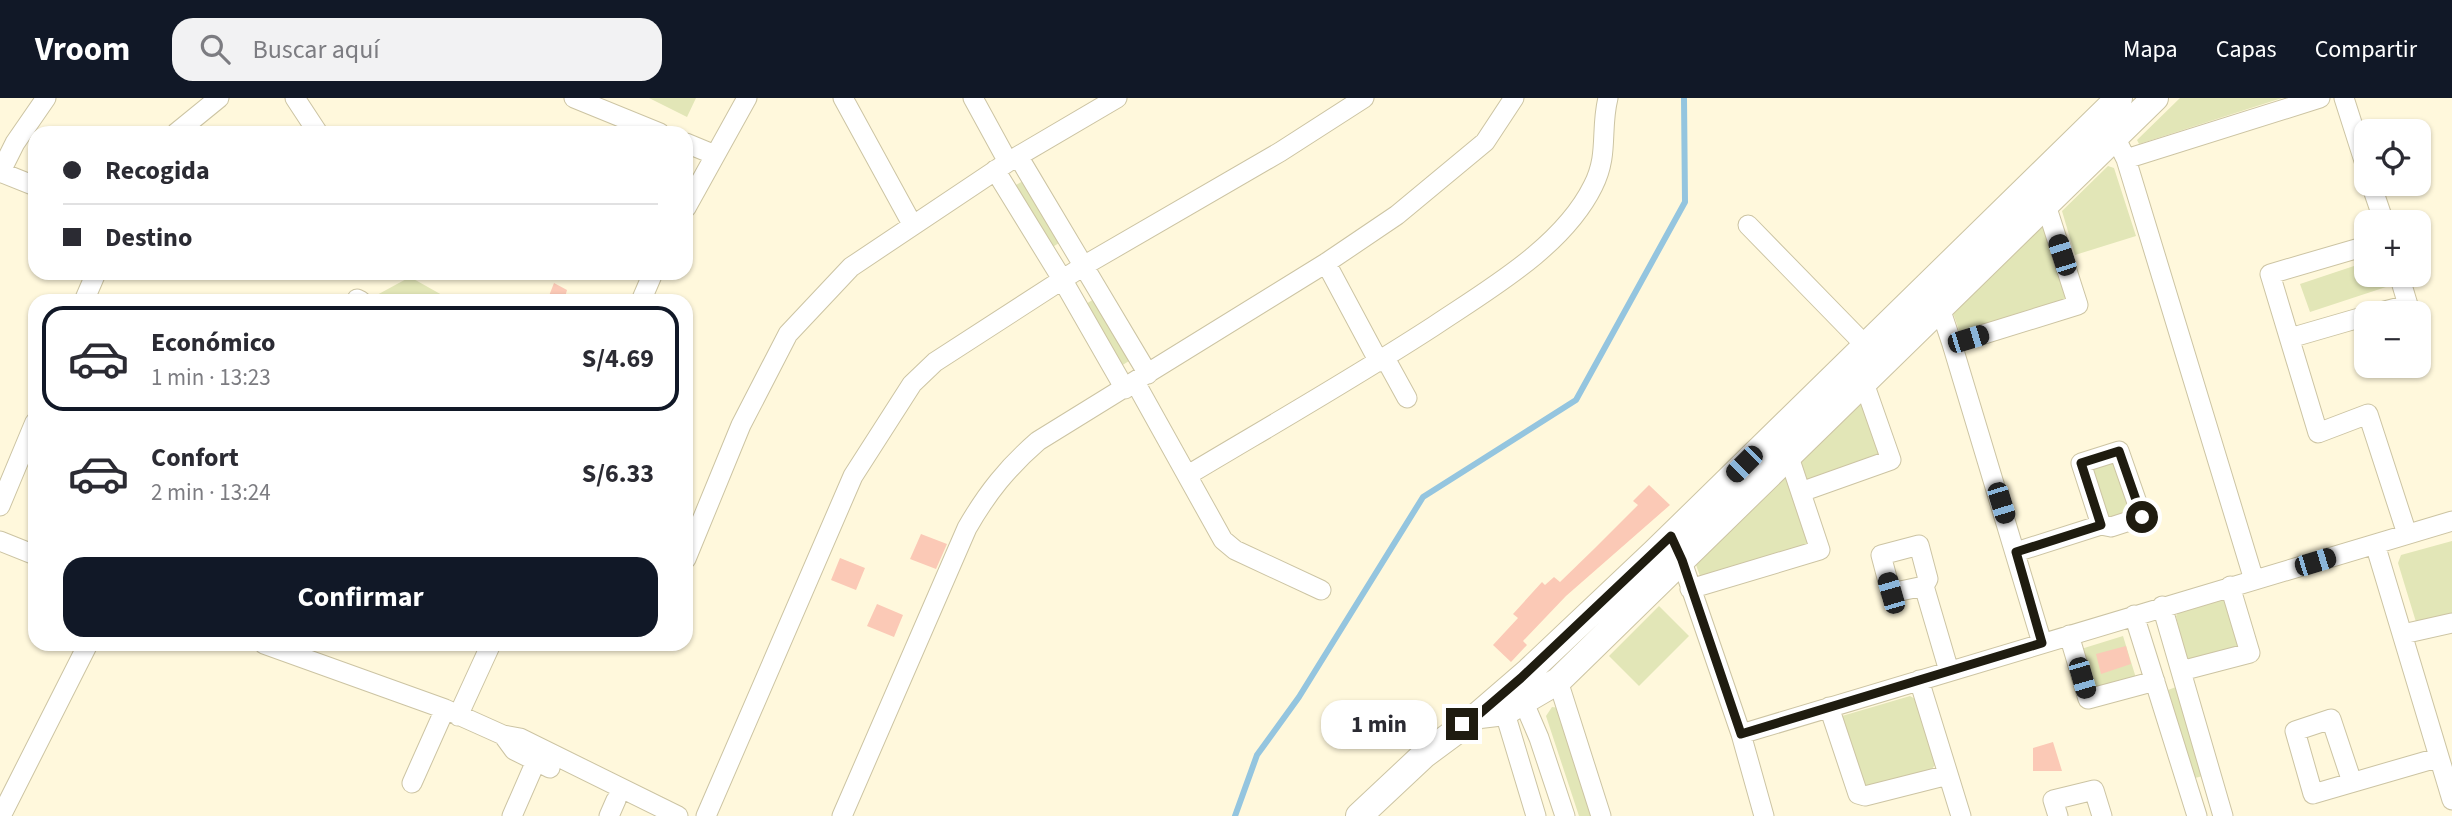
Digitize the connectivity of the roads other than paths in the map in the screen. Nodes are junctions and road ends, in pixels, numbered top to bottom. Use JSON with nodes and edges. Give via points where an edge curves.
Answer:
{"nodes":[{"id":1,"x":46,"y":98,"type":"edge"},
{"id":2,"x":219,"y":98,"type":"edge"},
{"id":3,"x":295,"y":98,"type":"edge"},
{"id":4,"x":574,"y":98,"type":"edge"},
{"id":5,"x":747,"y":98,"type":"edge"},
{"id":6,"x":843,"y":98,"type":"edge"},
{"id":7,"x":972,"y":98,"type":"edge"},
{"id":8,"x":1117,"y":98,"type":"edge"},
{"id":9,"x":1364,"y":98,"type":"edge"},
{"id":10,"x":1514,"y":98,"type":"edge"},
{"id":11,"x":1608,"y":98,"type":"edge"},
{"id":12,"x":2155,"y":98,"type":"edge"},
{"id":13,"x":2320,"y":98,"type":"edge"},
{"id":14,"x":2344,"y":98,"type":"edge"},
{"id":15,"x":185,"y":126,"type":"edge"},
{"id":16,"x":313,"y":126,"type":"edge"},
{"id":17,"x":643,"y":126,"type":"edge"},
{"id":18,"x":2116,"y":127,"type":"edge"},
{"id":19,"x":2354,"y":129,"type":"edge"},
{"id":20,"x":693,"y":146,"type":"edge"},
{"id":21,"x":715,"y":155,"type":"junction"},
{"id":22,"x":1007,"y":163,"type":"junction"},
{"id":23,"x":0,"y":172,"type":"edge"},
{"id":24,"x":28,"y":183,"type":"edge"},
{"id":25,"x":693,"y":195,"type":"edge"},
{"id":26,"x":2046,"y":205,"type":"junction"},
{"id":27,"x":912,"y":224,"type":"junction"},
{"id":28,"x":1748,"y":225,"type":"dead end"},
{"id":29,"x":2354,"y":250,"type":"edge"},
{"id":30,"x":1326,"y":262,"type":"junction"},
{"id":31,"x":1085,"y":265,"type":"junction"},
{"id":32,"x":1062,"y":279,"type":"junction"},
{"id":33,"x":1932,"y":298,"type":"junction"},
{"id":34,"x":2354,"y":319,"type":"edge"},
{"id":35,"x":2290,"y":338,"type":"junction"},
{"id":36,"x":1952,"y":344,"type":"junction"},
{"id":37,"x":1865,"y":345,"type":"junction"},
{"id":38,"x":1382,"y":360,"type":"junction"},
{"id":39,"x":1136,"y":381,"type":"junction"},
{"id":40,"x":1864,"y":383,"type":"junction"},
{"id":41,"x":1407,"y":398,"type":"dead end"},
{"id":42,"x":28,"y":439,"type":"edge"},
{"id":43,"x":1789,"y":457,"type":"junction"},
{"id":44,"x":1188,"y":475,"type":"junction"},
{"id":45,"x":1801,"y":492,"type":"junction"},
{"id":46,"x":0,"y":506,"type":"edge"},
{"id":47,"x":2452,"y":521,"type":"edge"},
{"id":48,"x":2101,"y":525,"type":"dead end"},
{"id":49,"x":2407,"y":534,"type":"junction"},
{"id":50,"x":0,"y":541,"type":"edge"},
{"id":51,"x":693,"y":541,"type":"edge"},
{"id":52,"x":2375,"y":544,"type":"junction"},
{"id":53,"x":1677,"y":548,"type":"junction"},
{"id":54,"x":28,"y":552,"type":"edge"},
{"id":55,"x":2016,"y":552,"type":"junction"},
{"id":56,"x":2254,"y":580,"type":"junction"},
{"id":57,"x":1924,"y":586,"type":"dead end"},
{"id":58,"x":2230,"y":586,"type":"junction"},
{"id":59,"x":1690,"y":589,"type":"junction"},
{"id":60,"x":1321,"y":590,"type":"dead end"},
{"id":61,"x":2162,"y":606,"type":"junction"},
{"id":62,"x":2134,"y":615,"type":"junction"},
{"id":63,"x":2452,"y":623,"type":"edge"},
{"id":64,"x":2403,"y":634,"type":"junction"},
{"id":65,"x":2069,"y":635,"type":"junction"},
{"id":66,"x":2042,"y":643,"type":"junction"},
{"id":67,"x":84,"y":651,"type":"edge"},
{"id":68,"x":283,"y":651,"type":"edge"},
{"id":69,"x":487,"y":651,"type":"edge"},
{"id":70,"x":1949,"y":671,"type":"junction"},
{"id":71,"x":2181,"y":671,"type":"junction"},
{"id":72,"x":1919,"y":680,"type":"junction"},
{"id":73,"x":1558,"y":681,"type":"junction"},
{"id":74,"x":2155,"y":681,"type":"junction"},
{"id":75,"x":1511,"y":698,"type":"junction"},
{"id":76,"x":1829,"y":707,"type":"junction"},
{"id":77,"x":452,"y":713,"type":"junction"},
{"id":78,"x":1741,"y":734,"type":"junction"},
{"id":79,"x":503,"y":735,"type":"junction"},
{"id":80,"x":2437,"y":758,"type":"junction"},
{"id":81,"x":536,"y":761,"type":"junction"},
{"id":82,"x":1948,"y":775,"type":"junction"},
{"id":83,"x":2352,"y":782,"type":"junction"},
{"id":84,"x":412,"y":783,"type":"dead end"},
{"id":85,"x":2452,"y":800,"type":"edge"},
{"id":86,"x":613,"y":808,"type":"edge"},
{"id":87,"x":1,"y":816,"type":"edge"},
{"id":88,"x":512,"y":816,"type":"edge"},
{"id":89,"x":649,"y":816,"type":"edge"},
{"id":90,"x":678,"y":816,"type":"edge"},
{"id":91,"x":706,"y":816,"type":"edge"},
{"id":92,"x":842,"y":816,"type":"edge"},
{"id":93,"x":1359,"y":816,"type":"edge"},
{"id":94,"x":1536,"y":816,"type":"edge"},
{"id":95,"x":1565,"y":816,"type":"edge"},
{"id":96,"x":1601,"y":816,"type":"edge"},
{"id":97,"x":1764,"y":816,"type":"edge"},
{"id":98,"x":1961,"y":816,"type":"edge"},
{"id":99,"x":2058,"y":816,"type":"edge"},
{"id":100,"x":2102,"y":816,"type":"edge"},
{"id":101,"x":2197,"y":816,"type":"edge"},
{"id":102,"x":2223,"y":816,"type":"edge"}],
"edges":[{"from":1,"to":23,"type":"street"},
{"from":2,"to":15,"type":"street"},
{"from":3,"to":16,"type":"street"},
{"from":4,"to":17,"type":"street"},
{"from":5,"to":21,"type":"street"},
{"from":6,"to":27,"type":"street"},
{"from":7,"to":22,"type":"street"},
{"from":8,"to":22,"type":"street"},
{"from":9,"to":31,"type":"street"},
{"from":10,"to":30,"type":"street","via":[[1485,142],[1450,174]]},
{"from":11,"to":38,"type":"street","via":[[1601,165],[1592,188],[1558,233],[1497,284]]},
{"from":12,"to":18,"type":"street"},
{"from":13,"to":18,"type":"street"},
{"from":14,"to":19,"type":"street"},
{"from":18,"to":26,"type":"street"},
{"from":18,"to":33,"type":"street"},
{"from":18,"to":56,"type":"street"},
{"from":20,"to":21,"type":"street"},
{"from":21,"to":25,"type":"street"},
{"from":22,"to":27,"type":"street"},
{"from":22,"to":31,"type":"street"},
{"from":22,"to":32,"type":"street"},
{"from":23,"to":24,"type":"street"},
{"from":26,"to":33,"type":"street"},
{"from":26,"to":36,"type":"street","via":[[2078,305]]},
{"from":27,"to":51,"type":"street","via":[[852,267],[788,334],[741,425]]},
{"from":28,"to":37,"type":"street"},
{"from":29,"to":35,"type":"street","via":[[2270,274]]},
{"from":30,"to":38,"type":"street"},
{"from":30,"to":39,"type":"street"},
{"from":31,"to":32,"type":"street"},
{"from":31,"to":39,"type":"street"},
{"from":32,"to":39,"type":"street"},
{"from":32,"to":91,"type":"street","via":[[935,362],[896,405],[853,476]]},
{"from":33,"to":36,"type":"street"},
{"from":33,"to":37,"type":"street"},
{"from":33,"to":40,"type":"street"},
{"from":34,"to":35,"type":"street"},
{"from":35,"to":49,"type":"street","via":[[2318,433],[2368,414]]},
{"from":36,"to":55,"type":"street"},
{"from":37,"to":53,"type":"street"},
{"from":38,"to":41,"type":"street"},
{"from":38,"to":44,"type":"street"},
{"from":39,"to":44,"type":"street"},
{"from":39,"to":92,"type":"street","via":[[1038,441],[984,498]]},
{"from":40,"to":43,"type":"street"},
{"from":40,"to":45,"type":"street","via":[[1891,460]]},
{"from":42,"to":46,"type":"street"},
{"from":43,"to":45,"type":"street"},
{"from":43,"to":53,"type":"street"},
{"from":44,"to":60,"type":"street","via":[[1223,540]]},
{"from":45,"to":59,"type":"street","via":[[1820,550]]},
{"from":47,"to":49,"type":"street"},
{"from":48,"to":55,"type":"street"},
{"from":49,"to":52,"type":"street"},
{"from":50,"to":54,"type":"street"},
{"from":52,"to":56,"type":"street"},
{"from":52,"to":64,"type":"street"},
{"from":53,"to":59,"type":"street"},
{"from":53,"to":73,"type":"street"},
{"from":53,"to":75,"type":"street"},
{"from":55,"to":66,"type":"street"},
{"from":56,"to":58,"type":"street"},
{"from":57,"to":70,"type":"street"},
{"from":58,"to":61,"type":"street"},
{"from":58,"to":71,"type":"street","via":[[2250,653]]},
{"from":59,"to":78,"type":"street"},
{"from":61,"to":62,"type":"street"},
{"from":61,"to":71,"type":"street"},
{"from":62,"to":65,"type":"street"},
{"from":62,"to":74,"type":"street"},
{"from":63,"to":64,"type":"street"},
{"from":64,"to":80,"type":"street"},
{"from":65,"to":66,"type":"street"},
{"from":65,"to":74,"type":"street","via":[[2088,699]]},
{"from":66,"to":70,"type":"street"},
{"from":67,"to":87,"type":"street"},
{"from":68,"to":77,"type":"street"},
{"from":69,"to":77,"type":"street"},
{"from":70,"to":72,"type":"street"},
{"from":71,"to":102,"type":"street"},
{"from":72,"to":76,"type":"street"},
{"from":72,"to":82,"type":"street"},
{"from":73,"to":75,"type":"street"},
{"from":73,"to":96,"type":"street"},
{"from":74,"to":101,"type":"street"},
{"from":75,"to":93,"type":"street","via":[[1478,715],[1424,755]]},
{"from":75,"to":94,"type":"street"},
{"from":75,"to":95,"type":"street"},
{"from":76,"to":78,"type":"street"},
{"from":76,"to":82,"type":"street","via":[[1858,794]]},
{"from":77,"to":79,"type":"street"},
{"from":77,"to":84,"type":"street"},
{"from":78,"to":97,"type":"street"},
{"from":79,"to":81,"type":"street","via":[[514,750]]},
{"from":79,"to":90,"type":"street","via":[[520,738]]},
{"from":80,"to":83,"type":"street"},
{"from":80,"to":85,"type":"street"},
{"from":81,"to":86,"type":"street"},
{"from":81,"to":88,"type":"street"},
{"from":82,"to":98,"type":"street"},
{"from":83,"to":83,"type":"street","via":[[2331,719],[2295,731],[2313,794]]},
{"from":86,"to":89,"type":"street"},
{"from":99,"to":100,"type":"street","via":[[2053,800],[2094,789]]}]}
